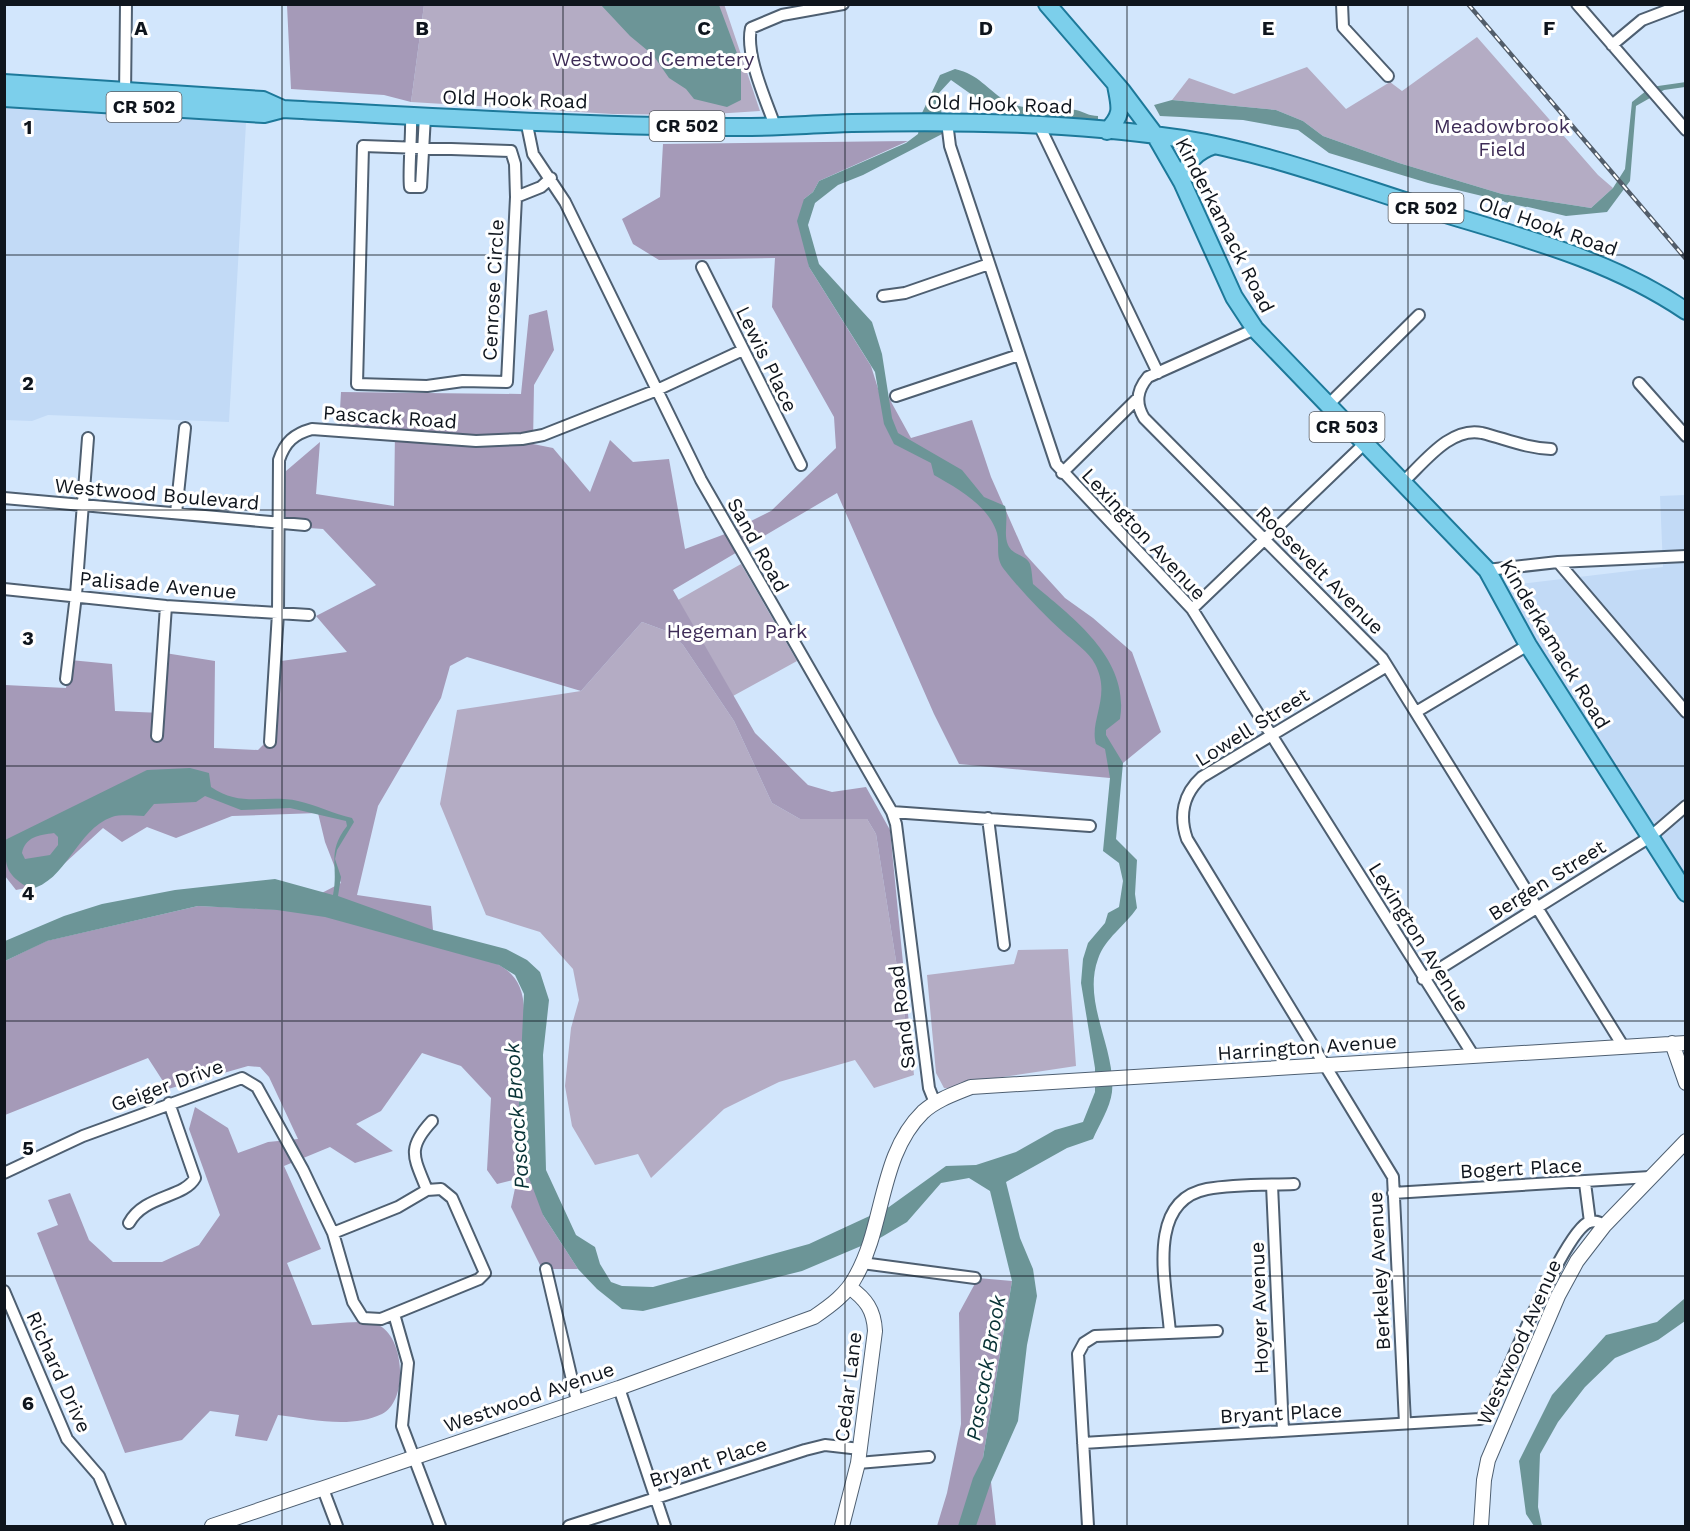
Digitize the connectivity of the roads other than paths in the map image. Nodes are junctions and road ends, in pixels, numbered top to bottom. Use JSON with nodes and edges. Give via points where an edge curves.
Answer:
{"nodes":[{"id":1,"x":126,"y":4,"type":"edge"},
{"id":2,"x":843,"y":4,"type":"edge"},
{"id":3,"x":1047,"y":4,"type":"edge"},
{"id":4,"x":1342,"y":4,"type":"edge"},
{"id":5,"x":1577,"y":4,"type":"edge"},
{"id":6,"x":1684,"y":4,"type":"edge"},
{"id":7,"x":1612,"y":45,"type":"junction"},
{"id":8,"x":1388,"y":76,"type":"dead end"},
{"id":9,"x":4,"y":83,"type":"edge"},
{"id":10,"x":1116,"y":84,"type":"junction"},
{"id":11,"x":4,"y":98,"type":"edge"},
{"id":12,"x":125,"y":98,"type":"junction"},
{"id":13,"x":418,"y":116,"type":"junction"},
{"id":14,"x":526,"y":120,"type":"junction"},
{"id":15,"x":947,"y":122,"type":"junction"},
{"id":16,"x":1039,"y":125,"type":"junction"},
{"id":17,"x":775,"y":126,"type":"junction"},
{"id":18,"x":1107,"y":130,"type":"junction"},
{"id":19,"x":1686,"y":130,"type":"edge"},
{"id":20,"x":1155,"y":135,"type":"junction"},
{"id":21,"x":1215,"y":145,"type":"junction"},
{"id":22,"x":417,"y":147,"type":"junction"},
{"id":23,"x":551,"y":178,"type":"junction"},
{"id":24,"x":1182,"y":182,"type":"junction"},
{"id":25,"x":516,"y":197,"type":"junction"},
{"id":26,"x":989,"y":264,"type":"junction"},
{"id":27,"x":702,"y":267,"type":"dead end"},
{"id":28,"x":883,"y":296,"type":"dead end"},
{"id":29,"x":1686,"y":311,"type":"edge"},
{"id":30,"x":1419,"y":315,"type":"dead end"},
{"id":31,"x":1255,"y":329,"type":"junction"},
{"id":32,"x":743,"y":350,"type":"junction"},
{"id":33,"x":1019,"y":355,"type":"junction"},
{"id":34,"x":1158,"y":372,"type":"junction"},
{"id":35,"x":1639,"y":383,"type":"dead end"},
{"id":36,"x":657,"y":390,"type":"junction"},
{"id":37,"x":896,"y":396,"type":"dead end"},
{"id":38,"x":1138,"y":398,"type":"junction"},
{"id":39,"x":1327,"y":406,"type":"junction"},
{"id":40,"x":185,"y":428,"type":"dead end"},
{"id":41,"x":1686,"y":436,"type":"edge"},
{"id":42,"x":88,"y":438,"type":"dead end"},
{"id":43,"x":1364,"y":444,"type":"junction"},
{"id":44,"x":1551,"y":449,"type":"dead end"},
{"id":45,"x":801,"y":465,"type":"dead end"},
{"id":46,"x":1062,"y":473,"type":"junction"},
{"id":47,"x":1402,"y":483,"type":"junction"},
{"id":48,"x":4,"y":498,"type":"edge"},
{"id":49,"x":82,"y":505,"type":"junction"},
{"id":50,"x":176,"y":513,"type":"junction"},
{"id":51,"x":279,"y":524,"type":"junction"},
{"id":52,"x":305,"y":525,"type":"dead end"},
{"id":53,"x":1264,"y":540,"type":"junction"},
{"id":54,"x":1686,"y":556,"type":"edge"},
{"id":55,"x":1558,"y":562,"type":"junction"},
{"id":56,"x":1487,"y":570,"type":"junction"},
{"id":57,"x":4,"y":590,"type":"edge"},
{"id":58,"x":76,"y":595,"type":"junction"},
{"id":59,"x":166,"y":606,"type":"junction"},
{"id":60,"x":1192,"y":609,"type":"junction"},
{"id":61,"x":278,"y":613,"type":"junction"},
{"id":62,"x":309,"y":615,"type":"dead end"},
{"id":63,"x":1528,"y":645,"type":"junction"},
{"id":64,"x":1387,"y":666,"type":"junction"},
{"id":65,"x":66,"y":679,"type":"dead end"},
{"id":66,"x":1416,"y":712,"type":"junction"},
{"id":67,"x":1686,"y":712,"type":"edge"},
{"id":68,"x":158,"y":736,"type":"dead end"},
{"id":69,"x":1271,"y":736,"type":"junction"},
{"id":70,"x":270,"y":742,"type":"dead end"},
{"id":71,"x":1686,"y":807,"type":"edge"},
{"id":72,"x":892,"y":812,"type":"junction"},
{"id":73,"x":988,"y":818,"type":"junction"},
{"id":74,"x":1090,"y":826,"type":"dead end"},
{"id":75,"x":1650,"y":837,"type":"junction"},
{"id":76,"x":1192,"y":848,"type":"joint"},
{"id":77,"x":1686,"y":893,"type":"edge"},
{"id":78,"x":1537,"y":908,"type":"junction"},
{"id":79,"x":1004,"y":945,"type":"dead end"},
{"id":80,"x":1423,"y":979,"type":"junction"},
{"id":81,"x":1679,"y":1043,"type":"edge"},
{"id":82,"x":1623,"y":1046,"type":"junction"},
{"id":83,"x":1473,"y":1055,"type":"junction"},
{"id":84,"x":1327,"y":1066,"type":"junction"},
{"id":85,"x":1686,"y":1083,"type":"edge"},
{"id":86,"x":169,"y":1103,"type":"junction"},
{"id":87,"x":935,"y":1103,"type":"junction"},
{"id":88,"x":432,"y":1121,"type":"dead end"},
{"id":89,"x":1686,"y":1141,"type":"edge"},
{"id":90,"x":4,"y":1173,"type":"edge"},
{"id":91,"x":1650,"y":1177,"type":"junction"},
{"id":92,"x":1585,"y":1183,"type":"junction"},
{"id":93,"x":1294,"y":1184,"type":"dead end"},
{"id":94,"x":1272,"y":1185,"type":"junction"},
{"id":95,"x":427,"y":1190,"type":"junction"},
{"id":96,"x":1393,"y":1193,"type":"junction"},
{"id":97,"x":1590,"y":1222,"type":"junction"},
{"id":98,"x":129,"y":1223,"type":"dead end"},
{"id":99,"x":1604,"y":1226,"type":"junction"},
{"id":100,"x":333,"y":1233,"type":"junction"},
{"id":101,"x":862,"y":1263,"type":"junction"},
{"id":102,"x":546,"y":1269,"type":"dead end"},
{"id":103,"x":975,"y":1278,"type":"dead end"},
{"id":104,"x":849,"y":1287,"type":"junction"},
{"id":105,"x":4,"y":1291,"type":"edge"},
{"id":106,"x":394,"y":1314,"type":"junction"},
{"id":107,"x":1217,"y":1331,"type":"dead end"},
{"id":108,"x":1170,"y":1333,"type":"junction"},
{"id":109,"x":619,"y":1388,"type":"junction"},
{"id":110,"x":577,"y":1401,"type":"junction"},
{"id":111,"x":1405,"y":1423,"type":"junction"},
{"id":112,"x":1283,"y":1431,"type":"junction"},
{"id":113,"x":1083,"y":1443,"type":"junction"},
{"id":114,"x":860,"y":1449,"type":"junction"},
{"id":115,"x":414,"y":1457,"type":"junction"},
{"id":116,"x":929,"y":1457,"type":"dead end"},
{"id":117,"x":858,"y":1463,"type":"junction"},
{"id":118,"x":323,"y":1489,"type":"junction"},
{"id":119,"x":655,"y":1499,"type":"junction"},
{"id":120,"x":120,"y":1527,"type":"edge"},
{"id":121,"x":212,"y":1527,"type":"edge"},
{"id":122,"x":337,"y":1527,"type":"edge"},
{"id":123,"x":440,"y":1527,"type":"edge"},
{"id":124,"x":569,"y":1527,"type":"edge"},
{"id":125,"x":664,"y":1527,"type":"edge"},
{"id":126,"x":842,"y":1527,"type":"edge"},
{"id":127,"x":1088,"y":1527,"type":"edge"},
{"id":128,"x":1481,"y":1527,"type":"edge"}],
"edges":[{"from":1,"to":12,"type":"street"},
{"from":2,"to":17,"type":"street","via":[[782,15],[752,28],[750,44]]},
{"from":3,"to":10,"type":"main road","name":"Kinderkamack Road","number":"CR 503"},
{"from":4,"to":8,"type":"street","via":[[1343,27]]},
{"from":5,"to":7,"type":"street"},
{"from":6,"to":7,"type":"street","via":[[1642,20]]},
{"from":7,"to":19,"type":"street"},
{"from":9,"to":12,"type":"main road","name":"Old Hook Road","number":"CR 502"},
{"from":10,"to":18,"type":"main road","via":[[1118,120]]},
{"from":10,"to":20,"type":"main road","name":"Kinderkamack Road","number":"CR 503"},
{"from":11,"to":12,"type":"main road","name":"Old Hook Road","number":"CR 502"},
{"from":12,"to":13,"type":"main road","name":"Old Hook Road","number":"CR 502","via":[[263,100],[283,109]]},
{"from":13,"to":14,"type":"main road","name":"Old Hook Road","number":"CR 502"},
{"from":13,"to":22,"type":"street"},
{"from":14,"to":17,"type":"main road","name":"Old Hook Road","number":"CR 502"},
{"from":14,"to":23,"type":"street","name":"Sand Road","via":[[533,154]]},
{"from":15,"to":16,"type":"main road","name":"Old Hook Road","number":"CR 502"},
{"from":15,"to":17,"type":"main road","name":"Old Hook Road","number":"CR 502"},
{"from":15,"to":26,"type":"street","name":"Lexington Avenue","via":[[950,146]]},
{"from":16,"to":18,"type":"main road","name":"Old Hook Road","number":"CR 502"},
{"from":16,"to":34,"type":"street"},
{"from":18,"to":20,"type":"main road","name":"Old Hook Road","number":"CR 502"},
{"from":20,"to":21,"type":"main road","name":"Old Hook Road","number":"CR 502"},
{"from":20,"to":24,"type":"main road","name":"Kinderkamack Road","number":"CR 503"},
{"from":21,"to":24,"type":"main road","via":[[1191,159]]},
{"from":21,"to":29,"type":"main road","name":"Old Hook Road","number":"CR 502","via":[[1572,253],[1619,272]]},
{"from":22,"to":25,"type":"street","name":"Cenrose Circle","via":[[511,151]]},
{"from":22,"to":25,"type":"street","name":"Cenrose Circle","via":[[363,146],[357,384],[507,382]]},
{"from":23,"to":25,"type":"street","via":[[541,187]]},
{"from":23,"to":36,"type":"street","name":"Sand Road"},
{"from":24,"to":31,"type":"main road","name":"Kinderkamack Road","number":"CR 503","via":[[1222,274]]},
{"from":26,"to":28,"type":"street","via":[[905,293]]},
{"from":26,"to":33,"type":"street","name":"Lexington Avenue"},
{"from":27,"to":32,"type":"street","name":"Lewis Place"},
{"from":30,"to":39,"type":"street"},
{"from":31,"to":34,"type":"street"},
{"from":31,"to":39,"type":"main road","name":"Kinderkamack Road","number":"CR 503"},
{"from":32,"to":36,"type":"street","name":"Pascack Road"},
{"from":32,"to":45,"type":"street","name":"Lewis Place"},
{"from":33,"to":37,"type":"street"},
{"from":33,"to":46,"type":"street","name":"Lexington Avenue","via":[[1051,454]]},
{"from":34,"to":38,"type":"street","via":[[1143,383]]},
{"from":35,"to":41,"type":"street"},
{"from":36,"to":51,"type":"street","name":"Pascack Road","via":[[543,435],[522,439],[476,441],[312,429],[300,432],[283,448],[279,460]]},
{"from":36,"to":72,"type":"street","name":"Sand Road","via":[[728,528]]},
{"from":38,"to":46,"type":"street"},
{"from":38,"to":53,"type":"street","name":"Roosevelt Avenue","via":[[1144,418]]},
{"from":39,"to":43,"type":"main road","name":"Kinderkamack Road","number":"CR 503"},
{"from":40,"to":50,"type":"street"},
{"from":42,"to":49,"type":"street"},
{"from":43,"to":47,"type":"main road","name":"Kinderkamack Road","number":"CR 503"},
{"from":43,"to":53,"type":"street"},
{"from":44,"to":47,"type":"street","via":[[1527,448],[1480,433],[1465,434],[1447,441]]},
{"from":46,"to":60,"type":"street","name":"Lexington Avenue"},
{"from":47,"to":56,"type":"main road","name":"Kinderkamack Road","number":"CR 503"},
{"from":48,"to":49,"type":"street","name":"Westwood Boulevard"},
{"from":49,"to":50,"type":"street","name":"Westwood Boulevard"},
{"from":49,"to":58,"type":"street"},
{"from":50,"to":51,"type":"street","name":"Westwood Boulevard"},
{"from":51,"to":52,"type":"street","name":"Westwood Boulevard"},
{"from":51,"to":61,"type":"street","name":"Pascack Road"},
{"from":53,"to":60,"type":"street"},
{"from":53,"to":64,"type":"street","name":"Roosevelt Avenue"},
{"from":54,"to":55,"type":"street"},
{"from":55,"to":56,"type":"street"},
{"from":55,"to":67,"type":"street"},
{"from":56,"to":63,"type":"main road","name":"Kinderkamack Road","number":"CR 503"},
{"from":57,"to":58,"type":"street","name":"Palisade Avenue"},
{"from":58,"to":59,"type":"street","name":"Palisade Avenue"},
{"from":58,"to":65,"type":"street"},
{"from":59,"to":61,"type":"street","name":"Palisade Avenue"},
{"from":59,"to":68,"type":"street"},
{"from":60,"to":69,"type":"street","name":"Lexington Avenue"},
{"from":61,"to":62,"type":"street","name":"Palisade Avenue"},
{"from":61,"to":70,"type":"street","name":"Pascack Road"},
{"from":63,"to":66,"type":"street"},
{"from":63,"to":75,"type":"main road","name":"Kinderkamack Road","number":"CR 503"},
{"from":64,"to":66,"type":"street","name":"Roosevelt Avenue"},
{"from":64,"to":69,"type":"street","name":"Lowell Street"},
{"from":66,"to":78,"type":"street","name":"Roosevelt Avenue"},
{"from":69,"to":76,"type":"street","name":"Lowell Street","via":[[1202,777],[1191,789],[1182,818]]},
{"from":69,"to":80,"type":"street","name":"Lexington Avenue"},
{"from":71,"to":75,"type":"street","name":"Bergen Street"},
{"from":72,"to":73,"type":"street"},
{"from":72,"to":87,"type":"street","name":"Sand Road","via":[[929,1088]]},
{"from":73,"to":74,"type":"street"},
{"from":73,"to":79,"type":"street"},
{"from":75,"to":77,"type":"main road","name":"Kinderkamack Road","number":"CR 503"},
{"from":75,"to":78,"type":"street","name":"Bergen Street"},
{"from":76,"to":84,"type":"street","name":"Berkeley Avenue"},
{"from":78,"to":80,"type":"street","name":"Bergen Street"},
{"from":78,"to":82,"type":"street","name":"Roosevelt Avenue"},
{"from":80,"to":83,"type":"street","name":"Lexington Avenue"},
{"from":81,"to":82,"type":"street","name":"Harrington Avenue"},
{"from":81,"to":85,"type":"street"},
{"from":82,"to":83,"type":"street","name":"Harrington Avenue"},
{"from":83,"to":84,"type":"street","name":"Harrington Avenue"},
{"from":84,"to":87,"type":"street","name":"Harrington Avenue","via":[[982,1086]]},
{"from":84,"to":96,"type":"street","name":"Berkeley Avenue","via":[[1392,1178]]},
{"from":86,"to":90,"type":"street","name":"Geiger Drive","via":[[82,1136]]},
{"from":86,"to":98,"type":"street","via":[[195,1178],[189,1185],[140,1208]]},
{"from":86,"to":100,"type":"street","name":"Geiger Drive","via":[[242,1078],[253,1084],[303,1170]]},
{"from":87,"to":101,"type":"street","via":[[907,1132],[896,1156]]},
{"from":88,"to":95,"type":"street","via":[[418,1136],[413,1150]]},
{"from":89,"to":91,"type":"street","name":"Westwood Avenue"},
{"from":91,"to":92,"type":"street","name":"Bogert Place"},
{"from":91,"to":99,"type":"street","name":"Westwood Avenue"},
{"from":92,"to":96,"type":"street","name":"Bogert Place"},
{"from":92,"to":97,"type":"street"},
{"from":93,"to":94,"type":"street"},
{"from":94,"to":108,"type":"street","via":[[1208,1189],[1188,1197],[1173,1212],[1164,1241]]},
{"from":94,"to":112,"type":"street","name":"Hoyer Avenue"},
{"from":95,"to":100,"type":"street","via":[[398,1207]]},
{"from":95,"to":106,"type":"street","name":"Geiger Drive","via":[[441,1189],[452,1198],[485,1273],[479,1279]]},
{"from":96,"to":111,"type":"street","name":"Berkeley Avenue"},
{"from":97,"to":99,"type":"street"},
{"from":97,"to":111,"type":"street","name":"Bryant Place","via":[[1567,1245],[1490,1410],[1480,1419]]},
{"from":99,"to":128,"type":"street","name":"Westwood Avenue","via":[[1566,1278],[1493,1450],[1484,1480]]},
{"from":100,"to":106,"type":"street","name":"Geiger Drive","via":[[357,1311],[372,1320]]},
{"from":101,"to":103,"type":"street"},
{"from":101,"to":104,"type":"street"},
{"from":102,"to":110,"type":"street"},
{"from":104,"to":109,"type":"street","name":"Westwood Avenue","via":[[814,1317]]},
{"from":104,"to":114,"type":"street","name":"Cedar Lane","via":[[872,1310],[875,1331]]},
{"from":105,"to":120,"type":"street","name":"Richard Drive","via":[[67,1439],[99,1476]]},
{"from":106,"to":115,"type":"street","via":[[408,1363],[402,1426]]},
{"from":107,"to":108,"type":"street"},
{"from":108,"to":113,"type":"street","via":[[1095,1336],[1084,1342],[1078,1354]]},
{"from":109,"to":110,"type":"street","name":"Westwood Avenue"},
{"from":109,"to":119,"type":"street"},
{"from":110,"to":115,"type":"street","name":"Westwood Avenue"},
{"from":111,"to":112,"type":"street","name":"Bryant Place"},
{"from":112,"to":113,"type":"street","name":"Bryant Place"},
{"from":113,"to":127,"type":"street"},
{"from":114,"to":117,"type":"street","name":"Cedar Lane"},
{"from":114,"to":119,"type":"street","name":"Bryant Place","via":[[825,1445]]},
{"from":115,"to":118,"type":"street","name":"Westwood Avenue"},
{"from":115,"to":123,"type":"street"},
{"from":116,"to":117,"type":"street"},
{"from":117,"to":126,"type":"street","name":"Cedar Lane"},
{"from":118,"to":121,"type":"street","name":"Westwood Avenue"},
{"from":118,"to":122,"type":"street"},
{"from":119,"to":124,"type":"street","name":"Bryant Place"},
{"from":119,"to":125,"type":"street"}]}
